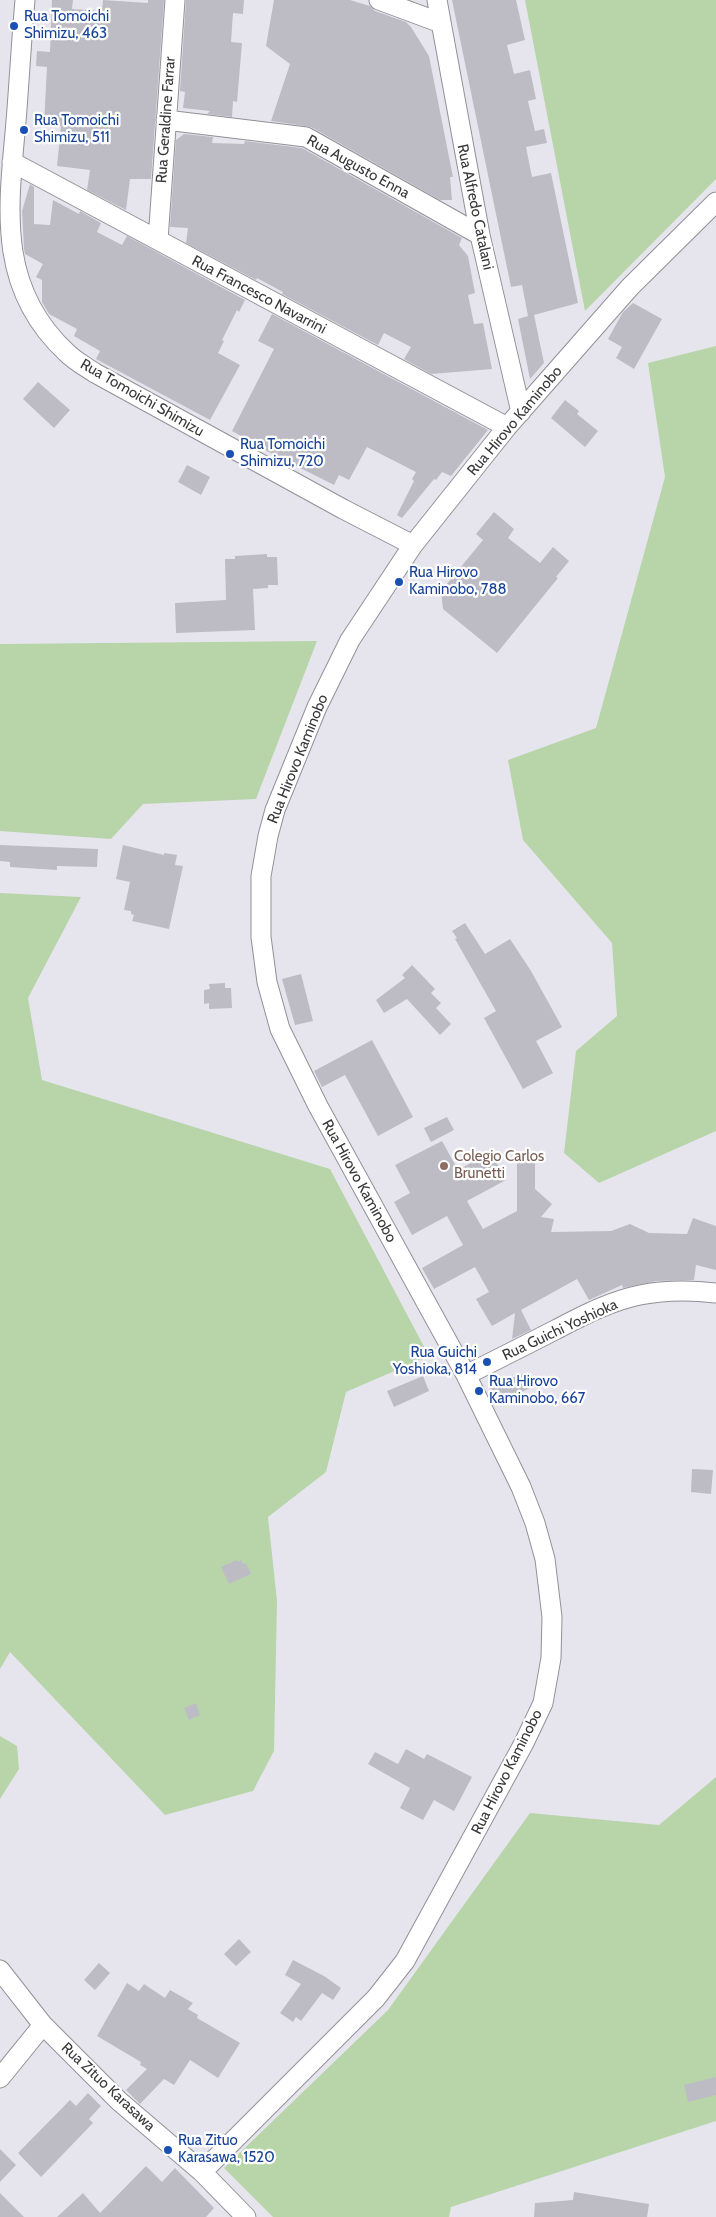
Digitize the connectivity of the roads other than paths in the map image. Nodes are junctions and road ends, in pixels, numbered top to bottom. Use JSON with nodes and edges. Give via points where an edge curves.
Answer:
{"nodes":[{"id":1,"x":25,"y":0,"type":"edge"},
{"id":2,"x":175,"y":0,"type":"edge"},
{"id":3,"x":379,"y":0,"type":"edge"},
{"id":4,"x":437,"y":0,"type":"edge"},
{"id":5,"x":441,"y":24,"type":"junction"},
{"id":6,"x":166,"y":120,"type":"junction"},
{"id":7,"x":12,"y":162,"type":"junction"},
{"id":8,"x":716,"y":202,"type":"edge"},
{"id":9,"x":480,"y":236,"type":"junction"},
{"id":10,"x":158,"y":240,"type":"junction"},
{"id":11,"x":521,"y":412,"type":"junction"},
{"id":12,"x":507,"y":427,"type":"junction"},
{"id":13,"x":413,"y":545,"type":"junction"},
{"id":14,"x":716,"y":1293,"type":"edge"},
{"id":15,"x":466,"y":1375,"type":"junction"},
{"id":16,"x":0,"y":1970,"type":"edge"},
{"id":17,"x":43,"y":2025,"type":"junction"},
{"id":18,"x":0,"y":2078,"type":"edge"},
{"id":19,"x":202,"y":2172,"type":"junction"},
{"id":20,"x":245,"y":2217,"type":"edge"}],
"edges":[{"from":1,"to":7,"type":"street","name":"Rua Tomoichi Shimizu"},
{"from":2,"to":6,"type":"street","name":"Rua Geraldine Farrar"},
{"from":3,"to":5,"type":"street"},
{"from":4,"to":5,"type":"street","name":"Rua Alfredo Catalani"},
{"from":5,"to":9,"type":"street","name":"Rua Alfredo Catalani"},
{"from":6,"to":9,"type":"street","name":"Rua Augusto Enna","via":[[306,137]]},
{"from":6,"to":10,"type":"street","name":"Rua Geraldine Farrar"},
{"from":7,"to":10,"type":"street","name":"Rua Francesco Navarrini"},
{"from":7,"to":13,"type":"street","name":"Rua Tomoichi Shimizu","via":[[8,230],[16,274],[41,324],[67,353],[95,373]]},
{"from":8,"to":11,"type":"street","name":"Rua Hirovo Kaminobo","via":[[630,287]]},
{"from":9,"to":11,"type":"street","name":"Rua Alfredo Catalani"},
{"from":10,"to":12,"type":"street","name":"Rua Francesco Navarrini"},
{"from":11,"to":12,"type":"street","name":"Rua Hirovo Kaminobo"},
{"from":12,"to":13,"type":"street","name":"Rua Hirovo Kaminobo"},
{"from":13,"to":15,"type":"street","name":"Rua Hirovo Kaminobo","via":[[350,640],[317,707],[276,810],[261,876],[261,937],[267,982],[280,1029],[318,1106]]},
{"from":14,"to":15,"type":"street","name":"Rua Guichi Yoshioka","via":[[693,1290],[663,1292],[615,1303]]},
{"from":15,"to":19,"type":"street","name":"Rua Hirovo Kaminobo","via":[[521,1488],[545,1559],[552,1617],[552,1658],[543,1703],[427,1924],[392,1979]]},
{"from":16,"to":17,"type":"street","name":"Rua Zituo Karasawa"},
{"from":17,"to":18,"type":"street"},
{"from":17,"to":19,"type":"street","name":"Rua Zituo Karasawa","via":[[120,2101]]},
{"from":19,"to":20,"type":"street","name":"Rua Zituo Karasawa"}]}
